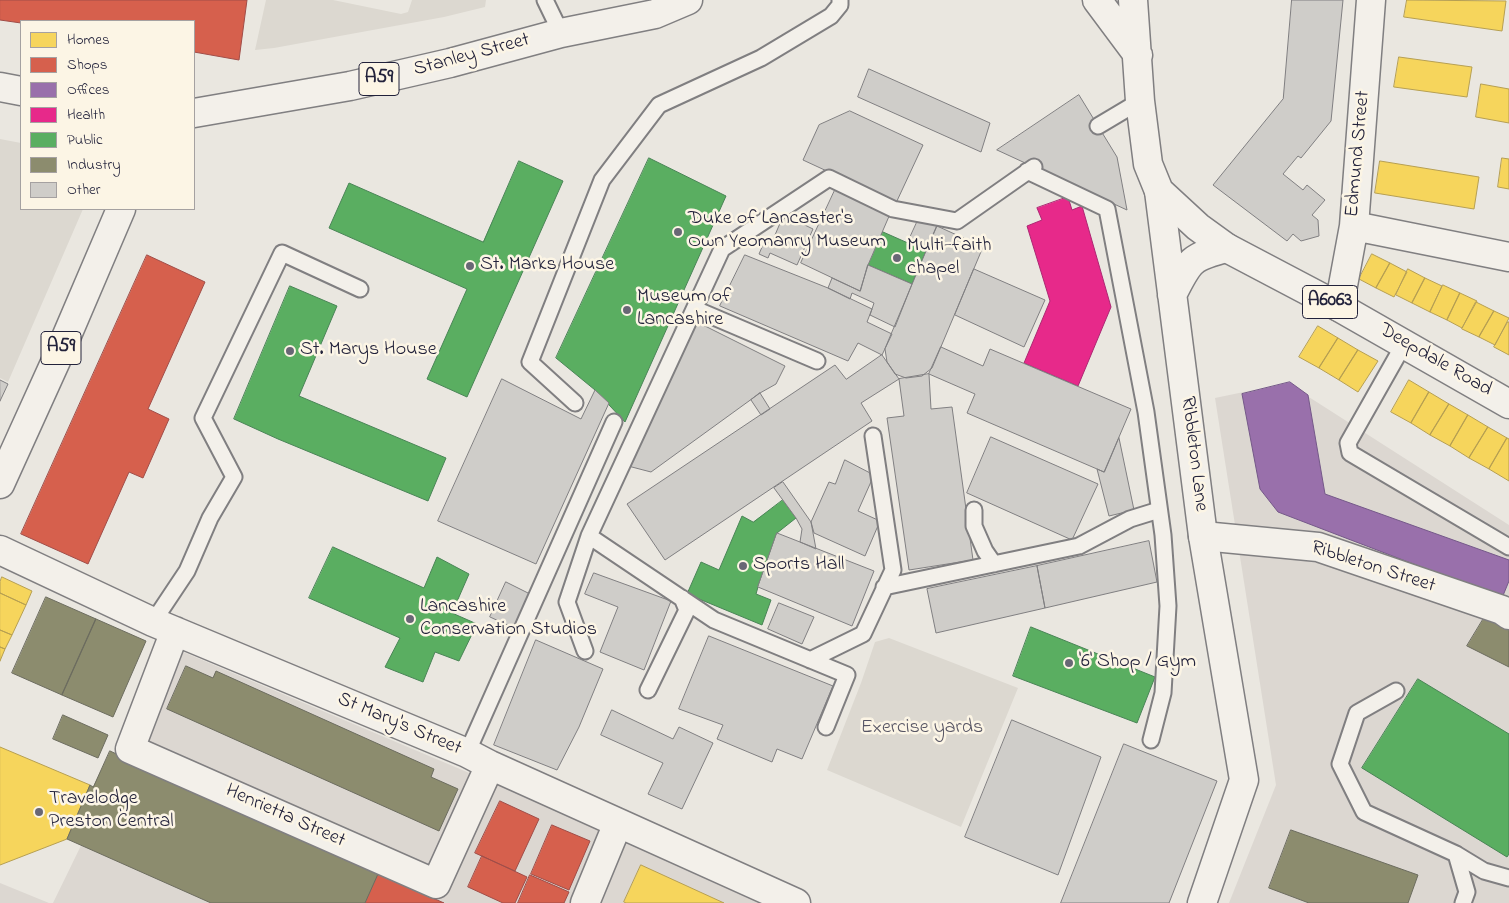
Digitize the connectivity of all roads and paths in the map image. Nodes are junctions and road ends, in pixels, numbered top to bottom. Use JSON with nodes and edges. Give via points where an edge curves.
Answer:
{"nodes":[{"id":1,"x":545,"y":0,"type":"edge"},
{"id":2,"x":688,"y":0,"type":"edge"},
{"id":3,"x":840,"y":0,"type":"edge"},
{"id":4,"x":1097,"y":0,"type":"edge"},
{"id":5,"x":1371,"y":0,"type":"edge"},
{"id":6,"x":1137,"y":7,"type":"edge"},
{"id":7,"x":562,"y":32,"type":"junction"},
{"id":8,"x":1138,"y":55,"type":"junction"},
{"id":9,"x":0,"y":87,"type":"edge"},
{"id":10,"x":20,"y":91,"type":"edge"},
{"id":11,"x":1140,"y":101,"type":"junction"},
{"id":12,"x":195,"y":113,"type":"edge"},
{"id":13,"x":1098,"y":126,"type":"dead end"},
{"id":14,"x":1159,"y":191,"type":"junction"},
{"id":15,"x":120,"y":210,"type":"edge"},
{"id":16,"x":1354,"y":226,"type":"junction"},
{"id":17,"x":1227,"y":248,"type":"junction"},
{"id":18,"x":1509,"y":257,"type":"edge"},
{"id":19,"x":360,"y":288,"type":"dead end"},
{"id":20,"x":1172,"y":295,"type":"junction"},
{"id":21,"x":1339,"y":306,"type":"junction"},
{"id":22,"x":695,"y":309,"type":"junction"},
{"id":23,"x":1404,"y":344,"type":"junction"},
{"id":24,"x":817,"y":361,"type":"dead end"},
{"id":25,"x":575,"y":403,"type":"dead end"},
{"id":26,"x":1509,"y":404,"type":"edge"},
{"id":27,"x":614,"y":422,"type":"dead end"},
{"id":28,"x":873,"y":436,"type":"dead end"},
{"id":29,"x":0,"y":484,"type":"edge"},
{"id":30,"x":974,"y":510,"type":"dead end"},
{"id":31,"x":1159,"y":510,"type":"junction"},
{"id":32,"x":589,"y":536,"type":"junction"},
{"id":33,"x":1203,"y":536,"type":"junction"},
{"id":34,"x":1509,"y":547,"type":"edge"},
{"id":35,"x":0,"y":550,"type":"edge"},
{"id":36,"x":994,"y":564,"type":"junction"},
{"id":37,"x":884,"y":587,"type":"junction"},
{"id":38,"x":682,"y":598,"type":"junction"},
{"id":39,"x":1509,"y":615,"type":"edge"},
{"id":40,"x":164,"y":626,"type":"junction"},
{"id":41,"x":585,"y":651,"type":"dead end"},
{"id":42,"x":810,"y":660,"type":"junction"},
{"id":43,"x":648,"y":690,"type":"dead end"},
{"id":44,"x":1396,"y":691,"type":"dead end"},
{"id":45,"x":826,"y":727,"type":"dead end"},
{"id":46,"x":1151,"y":740,"type":"dead end"},
{"id":47,"x":479,"y":759,"type":"junction"},
{"id":48,"x":618,"y":823,"type":"junction"},
{"id":49,"x":1456,"y":854,"type":"junction"},
{"id":50,"x":1509,"y":878,"type":"edge"},
{"id":51,"x":585,"y":903,"type":"edge"},
{"id":52,"x":796,"y":903,"type":"edge"},
{"id":53,"x":1203,"y":903,"type":"edge"},
{"id":54,"x":1463,"y":903,"type":"edge"}],
"edges":[{"from":1,"to":7,"type":"lane"},
{"from":2,"to":7,"type":"main road","name":"Stanley Street","number":"A59","via":[[656,14]]},
{"from":3,"to":25,"type":"lane","via":[[831,16],[761,58],[659,106],[602,180],[530,362]]},
{"from":4,"to":8,"type":"main road"},
{"from":5,"to":16,"type":"main road","name":"Edmund Street"},
{"from":6,"to":8,"type":"main road","name":"Ribbleton Lane","number":"A6063"},
{"from":7,"to":12,"type":"main road","name":"Stanley Street","number":"A59","via":[[350,86]]},
{"from":8,"to":11,"type":"main road","name":"Ribbleton Lane","number":"A6063"},
{"from":9,"to":10,"type":"main road"},
{"from":11,"to":13,"type":"lane"},
{"from":11,"to":14,"type":"main road","name":"Ribbleton Lane","number":"A6063","via":[[1148,164]]},
{"from":14,"to":17,"type":"main road","name":"Deepdale Road","number":"A6063","via":[[1198,227]]},
{"from":14,"to":20,"type":"main road","name":"Ribbleton Lane"},
{"from":15,"to":29,"type":"main road","number":"A59"},
{"from":16,"to":18,"type":"main road"},
{"from":16,"to":21,"type":"main road","name":"Edmund Street"},
{"from":17,"to":20,"type":"main road","via":[[1202,254],[1193,260],[1184,270]]},
{"from":17,"to":21,"type":"main road","name":"Deepdale Road","number":"A6063"},
{"from":19,"to":40,"type":"lane","via":[[282,253],[202,418],[234,477],[210,518]]},
{"from":20,"to":33,"type":"main road","name":"Ribbleton Lane"},
{"from":21,"to":23,"type":"main road","name":"Deepdale Road","number":"A6063"},
{"from":22,"to":24,"type":"lane"},
{"from":22,"to":31,"type":"lane","via":[[722,249],[829,178],[893,209],[957,221],[1031,169],[1107,209],[1146,412]]},
{"from":22,"to":32,"type":"lane"},
{"from":23,"to":26,"type":"main road","name":"Deepdale Road","number":"A6063"},
{"from":23,"to":34,"type":"lane","via":[[1348,443],[1350,453]]},
{"from":27,"to":47,"type":"lane"},
{"from":28,"to":37,"type":"lane","via":[[893,570]]},
{"from":30,"to":36,"type":"lane","via":[[974,526]]},
{"from":31,"to":36,"type":"lane","via":[[1130,519],[1079,546]]},
{"from":31,"to":46,"type":"lane","via":[[1168,606],[1163,693]]},
{"from":32,"to":38,"type":"lane"},
{"from":32,"to":41,"type":"lane","via":[[567,602]]},
{"from":33,"to":39,"type":"main road","name":"Ribbleton Street","via":[[1318,547]]},
{"from":33,"to":53,"type":"main road","name":"Ribbleton Lane","via":[[1244,780]]},
{"from":35,"to":40,"type":"main road","name":"St Mary's Street"},
{"from":36,"to":37,"type":"lane"},
{"from":37,"to":42,"type":"lane","via":[[863,634]]},
{"from":38,"to":42,"type":"lane","via":[[714,620]]},
{"from":38,"to":43,"type":"lane","via":[[687,610]]},
{"from":40,"to":47,"type":"main road","name":"St Mary's Street"},
{"from":40,"to":47,"type":"main road","name":"Henrietta Street","via":[[130,749],[436,884]]},
{"from":42,"to":45,"type":"lane","via":[[847,675]]},
{"from":44,"to":49,"type":"lane","via":[[1357,713],[1340,764],[1364,812]]},
{"from":47,"to":48,"type":"main road","name":"St Mary's Street"},
{"from":48,"to":51,"type":"main road"},
{"from":48,"to":52,"type":"main road","name":"St Mary's Street"},
{"from":49,"to":50,"type":"lane","via":[[1484,872]]},
{"from":49,"to":54,"type":"lane","via":[[1467,892]]}]}
